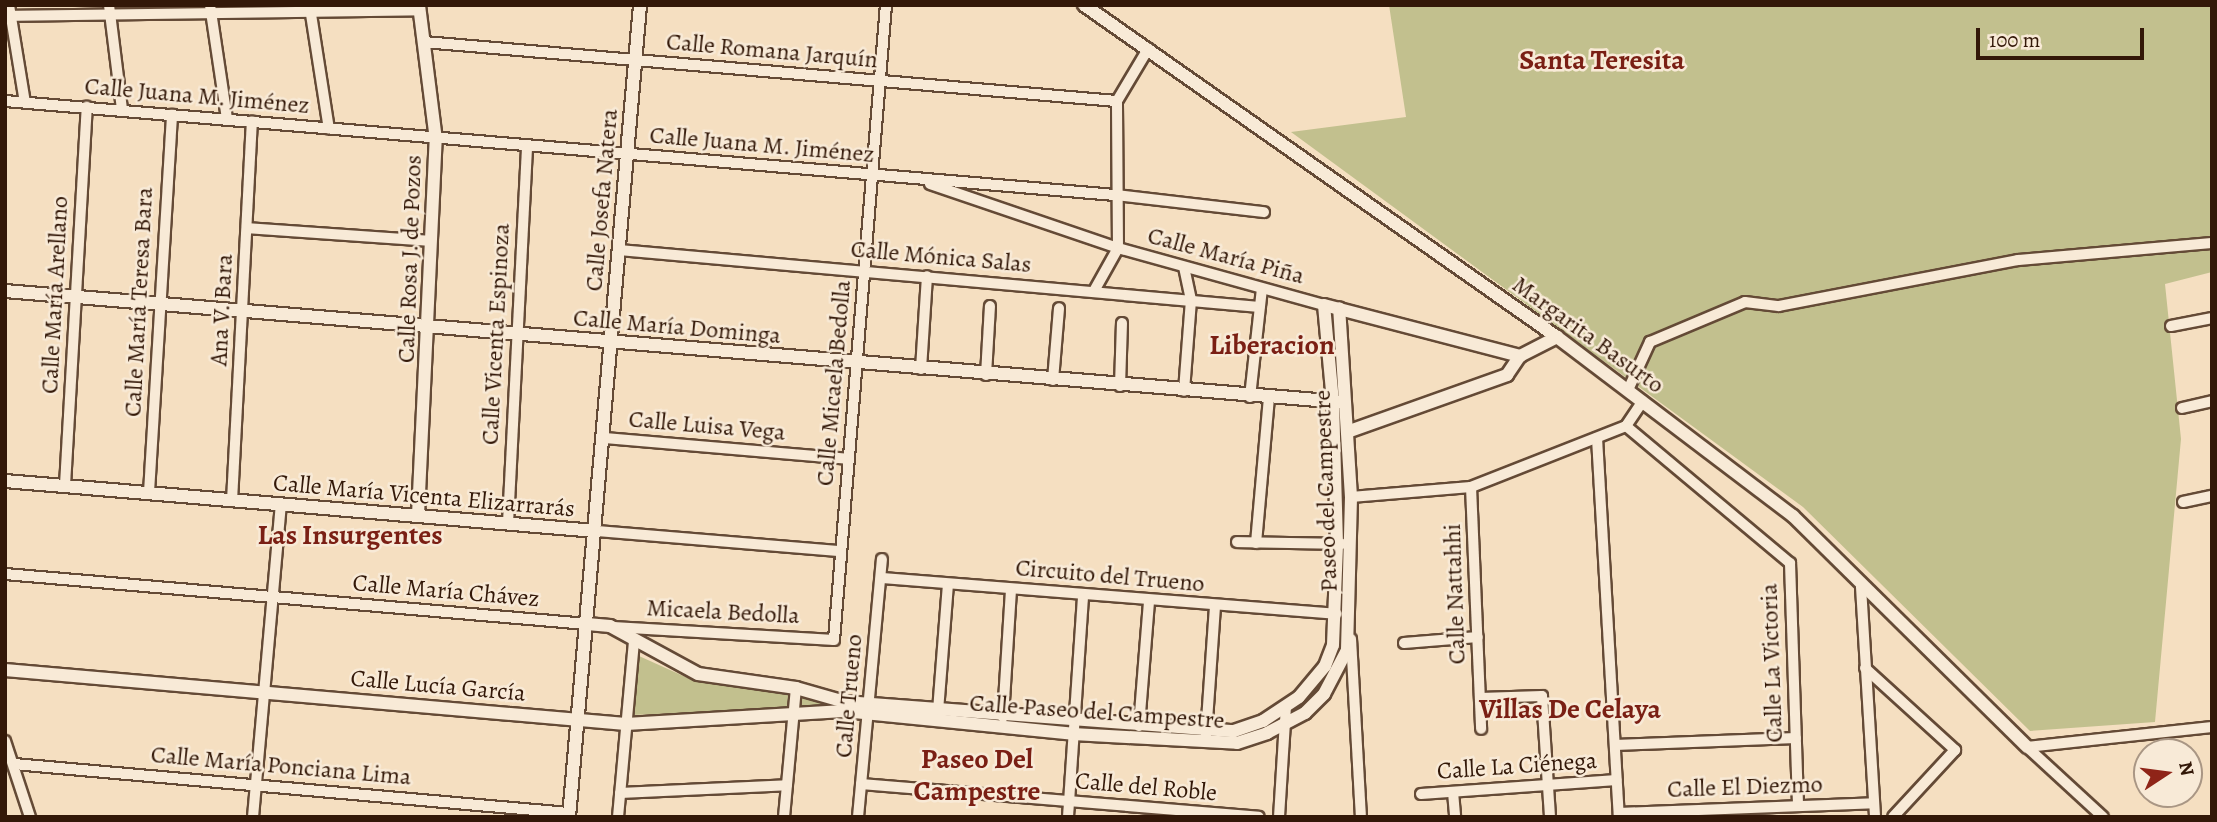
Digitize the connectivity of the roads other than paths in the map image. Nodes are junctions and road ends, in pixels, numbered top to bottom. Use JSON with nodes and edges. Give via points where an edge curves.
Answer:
{"nodes":[{"id":1,"x":640,"y":5,"type":"edge"},
{"id":2,"x":886,"y":5,"type":"edge"},
{"id":3,"x":1084,"y":5,"type":"edge"},
{"id":4,"x":419,"y":8,"type":"edge"},
{"id":5,"x":310,"y":9,"type":"edge"},
{"id":6,"x":110,"y":10,"type":"edge"},
{"id":7,"x":210,"y":10,"type":"edge"},
{"id":8,"x":9,"y":13,"type":"edge"},
{"id":9,"x":424,"y":42,"type":"junction"},
{"id":10,"x":1148,"y":50,"type":"junction"},
{"id":11,"x":635,"y":60,"type":"junction"},
{"id":12,"x":879,"y":82,"type":"junction"},
{"id":13,"x":1117,"y":101,"type":"junction"},
{"id":14,"x":5,"y":102,"type":"edge"},
{"id":15,"x":25,"y":103,"type":"junction"},
{"id":16,"x":87,"y":107,"type":"junction"},
{"id":17,"x":122,"y":110,"type":"junction"},
{"id":18,"x":172,"y":115,"type":"junction"},
{"id":19,"x":227,"y":119,"type":"junction"},
{"id":20,"x":252,"y":122,"type":"junction"},
{"id":21,"x":329,"y":129,"type":"junction"},
{"id":22,"x":436,"y":140,"type":"junction"},
{"id":23,"x":527,"y":146,"type":"junction"},
{"id":24,"x":628,"y":155,"type":"junction"},
{"id":25,"x":872,"y":176,"type":"junction"},
{"id":26,"x":916,"y":179,"type":"junction"},
{"id":27,"x":1116,"y":195,"type":"junction"},
{"id":28,"x":1264,"y":212,"type":"dead end"},
{"id":29,"x":247,"y":228,"type":"junction"},
{"id":30,"x":431,"y":241,"type":"junction"},
{"id":31,"x":2212,"y":243,"type":"edge"},
{"id":32,"x":1118,"y":248,"type":"junction"},
{"id":33,"x":620,"y":250,"type":"junction"},
{"id":34,"x":1184,"y":267,"type":"junction"},
{"id":35,"x":866,"y":271,"type":"junction"},
{"id":36,"x":927,"y":276,"type":"junction"},
{"id":37,"x":1262,"y":289,"type":"junction"},
{"id":38,"x":5,"y":291,"type":"edge"},
{"id":39,"x":1094,"y":291,"type":"junction"},
{"id":40,"x":76,"y":296,"type":"junction"},
{"id":41,"x":1191,"y":300,"type":"junction"},
{"id":42,"x":159,"y":303,"type":"junction"},
{"id":43,"x":1324,"y":305,"type":"junction"},
{"id":44,"x":990,"y":306,"type":"dead end"},
{"id":45,"x":1259,"y":307,"type":"junction"},
{"id":46,"x":1059,"y":308,"type":"dead end"},
{"id":47,"x":1339,"y":308,"type":"junction"},
{"id":48,"x":243,"y":311,"type":"junction"},
{"id":49,"x":2212,"y":318,"type":"edge"},
{"id":50,"x":1122,"y":323,"type":"dead end"},
{"id":51,"x":429,"y":326,"type":"junction"},
{"id":52,"x":2171,"y":326,"type":"dead end"},
{"id":53,"x":517,"y":333,"type":"junction"},
{"id":54,"x":1557,"y":337,"type":"junction"},
{"id":55,"x":612,"y":342,"type":"junction"},
{"id":56,"x":1520,"y":356,"type":"junction"},
{"id":57,"x":858,"y":364,"type":"junction"},
{"id":58,"x":921,"y":369,"type":"junction"},
{"id":59,"x":986,"y":375,"type":"junction"},
{"id":60,"x":1054,"y":380,"type":"junction"},
{"id":61,"x":1120,"y":386,"type":"junction"},
{"id":62,"x":1628,"y":390,"type":"junction"},
{"id":63,"x":1185,"y":391,"type":"junction"},
{"id":64,"x":1250,"y":397,"type":"junction"},
{"id":65,"x":1269,"y":398,"type":"junction"},
{"id":66,"x":1643,"y":401,"type":"junction"},
{"id":67,"x":2212,"y":401,"type":"edge"},
{"id":68,"x":1339,"y":402,"type":"junction"},
{"id":69,"x":2182,"y":408,"type":"dead end"},
{"id":70,"x":1626,"y":426,"type":"junction"},
{"id":71,"x":1347,"y":432,"type":"junction"},
{"id":72,"x":604,"y":438,"type":"junction"},
{"id":73,"x":1597,"y":438,"type":"junction"},
{"id":74,"x":848,"y":459,"type":"junction"},
{"id":75,"x":5,"y":481,"type":"edge"},
{"id":76,"x":65,"y":485,"type":"junction"},
{"id":77,"x":1471,"y":487,"type":"junction"},
{"id":78,"x":149,"y":492,"type":"junction"},
{"id":79,"x":2212,"y":496,"type":"edge"},
{"id":80,"x":1351,"y":497,"type":"junction"},
{"id":81,"x":233,"y":500,"type":"junction"},
{"id":82,"x":2183,"y":502,"type":"dead end"},
{"id":83,"x":281,"y":505,"type":"junction"},
{"id":84,"x":418,"y":515,"type":"junction"},
{"id":85,"x":508,"y":523,"type":"junction"},
{"id":86,"x":596,"y":531,"type":"junction"},
{"id":87,"x":1237,"y":542,"type":"dead end"},
{"id":88,"x":1256,"y":543,"type":"junction"},
{"id":89,"x":1338,"y":544,"type":"junction"},
{"id":90,"x":1351,"y":545,"type":"junction"},
{"id":91,"x":839,"y":551,"type":"junction"},
{"id":92,"x":882,"y":559,"type":"dead end"},
{"id":93,"x":5,"y":574,"type":"edge"},
{"id":94,"x":881,"y":579,"type":"junction"},
{"id":95,"x":948,"y":584,"type":"junction"},
{"id":96,"x":1861,"y":587,"type":"junction"},
{"id":97,"x":1011,"y":590,"type":"junction"},
{"id":98,"x":1083,"y":595,"type":"junction"},
{"id":99,"x":273,"y":599,"type":"junction"},
{"id":100,"x":1149,"y":601,"type":"junction"},
{"id":101,"x":1215,"y":606,"type":"junction"},
{"id":102,"x":1337,"y":614,"type":"junction"},
{"id":103,"x":587,"y":624,"type":"junction"},
{"id":104,"x":610,"y":626,"type":"junction"},
{"id":105,"x":1350,"y":631,"type":"junction"},
{"id":106,"x":1478,"y":637,"type":"junction"},
{"id":107,"x":834,"y":640,"type":"joint"},
{"id":108,"x":634,"y":641,"type":"junction"},
{"id":109,"x":1404,"y":643,"type":"dead end"},
{"id":110,"x":1866,"y":667,"type":"junction"},
{"id":111,"x":5,"y":670,"type":"edge"},
{"id":112,"x":796,"y":688,"type":"junction"},
{"id":113,"x":264,"y":693,"type":"junction"},
{"id":114,"x":1480,"y":698,"type":"junction"},
{"id":115,"x":1286,"y":707,"type":"junction"},
{"id":116,"x":868,"y":710,"type":"junction"},
{"id":117,"x":937,"y":711,"type":"junction"},
{"id":118,"x":795,"y":715,"type":"junction"},
{"id":119,"x":1003,"y":717,"type":"junction"},
{"id":120,"x":578,"y":719,"type":"junction"},
{"id":121,"x":626,"y":724,"type":"junction"},
{"id":122,"x":1285,"y":725,"type":"junction"},
{"id":123,"x":1139,"y":726,"type":"junction"},
{"id":124,"x":2212,"y":727,"type":"edge"},
{"id":125,"x":1074,"y":728,"type":"junction"},
{"id":126,"x":1482,"y":729,"type":"dead end"},
{"id":127,"x":1206,"y":738,"type":"junction"},
{"id":128,"x":1796,"y":738,"type":"junction"},
{"id":129,"x":5,"y":741,"type":"edge"},
{"id":130,"x":1615,"y":745,"type":"junction"},
{"id":131,"x":2026,"y":747,"type":"junction"},
{"id":132,"x":14,"y":765,"type":"junction"},
{"id":133,"x":1616,"y":780,"type":"junction"},
{"id":134,"x":256,"y":784,"type":"junction"},
{"id":135,"x":1548,"y":784,"type":"junction"},
{"id":136,"x":787,"y":785,"type":"junction"},
{"id":137,"x":861,"y":785,"type":"junction"},
{"id":138,"x":1453,"y":792,"type":"junction"},
{"id":139,"x":620,"y":793,"type":"junction"},
{"id":140,"x":1421,"y":794,"type":"dead end"},
{"id":141,"x":1069,"y":802,"type":"junction"},
{"id":142,"x":1874,"y":803,"type":"junction"},
{"id":143,"x":1798,"y":806,"type":"junction"},
{"id":144,"x":1716,"y":813,"type":"edge"},
{"id":145,"x":569,"y":815,"type":"edge"},
{"id":146,"x":1619,"y":815,"type":"edge"},
{"id":147,"x":30,"y":817,"type":"edge"},
{"id":148,"x":253,"y":817,"type":"edge"},
{"id":149,"x":618,"y":817,"type":"edge"},
{"id":150,"x":784,"y":817,"type":"edge"},
{"id":151,"x":858,"y":817,"type":"edge"},
{"id":152,"x":1068,"y":817,"type":"edge"},
{"id":153,"x":1259,"y":817,"type":"edge"},
{"id":154,"x":1279,"y":817,"type":"edge"},
{"id":155,"x":1361,"y":817,"type":"edge"},
{"id":156,"x":1455,"y":817,"type":"edge"},
{"id":157,"x":1550,"y":817,"type":"edge"},
{"id":158,"x":1875,"y":817,"type":"edge"},
{"id":159,"x":1893,"y":817,"type":"edge"},
{"id":160,"x":2103,"y":817,"type":"edge"}],
"edges":[{"from":1,"to":11,"type":"street","name":"Calle Josefa Natera"},
{"from":2,"to":12,"type":"street","name":"Calle Micaela Bedolla"},
{"from":3,"to":10,"type":"street","name":"Margarita Basurto"},
{"from":4,"to":5,"type":"street"},
{"from":4,"to":9,"type":"street","name":"Calle Rosa J. de Pozos"},
{"from":5,"to":7,"type":"street"},
{"from":5,"to":21,"type":"street"},
{"from":6,"to":7,"type":"street"},
{"from":6,"to":8,"type":"street"},
{"from":6,"to":17,"type":"street"},
{"from":7,"to":19,"type":"street"},
{"from":8,"to":15,"type":"street"},
{"from":9,"to":11,"type":"street","name":"Calle Romana Jarquín"},
{"from":9,"to":22,"type":"street","name":"Calle Rosa J. de Pozos"},
{"from":10,"to":13,"type":"street"},
{"from":10,"to":54,"type":"street","name":"Margarita Basurto"},
{"from":11,"to":12,"type":"street","name":"Calle Romana Jarquín"},
{"from":11,"to":24,"type":"street","name":"Calle Josefa Natera"},
{"from":12,"to":13,"type":"street","name":"Calle Romana Jarquín"},
{"from":12,"to":25,"type":"street","name":"Calle Micaela Bedolla"},
{"from":13,"to":27,"type":"street"},
{"from":14,"to":15,"type":"street","name":"Calle Juana M. Jiménez"},
{"from":15,"to":16,"type":"street","name":"Calle Juana M. Jiménez"},
{"from":16,"to":17,"type":"street","name":"Calle Juana M. Jiménez"},
{"from":16,"to":40,"type":"street","name":"Calle María Arellano"},
{"from":17,"to":18,"type":"street","name":"Calle Juana M. Jiménez"},
{"from":18,"to":19,"type":"street","name":"Calle Juana M. Jiménez"},
{"from":18,"to":42,"type":"street","name":"Calle María Teresa Bara"},
{"from":19,"to":20,"type":"street","name":"Calle Juana M. Jiménez"},
{"from":20,"to":21,"type":"street","name":"Calle Juana M. Jiménez"},
{"from":20,"to":29,"type":"street","name":"Ana V. Bara"},
{"from":21,"to":22,"type":"street","name":"Calle Juana M. Jiménez"},
{"from":22,"to":23,"type":"street","name":"Calle Juana M. Jiménez"},
{"from":22,"to":30,"type":"street","name":"Calle Rosa J. de Pozos"},
{"from":23,"to":24,"type":"street","name":"Calle Juana M. Jiménez"},
{"from":23,"to":53,"type":"street","name":"Calle Vicenta Espinoza"},
{"from":24,"to":25,"type":"street","name":"Calle Juana M. Jiménez"},
{"from":24,"to":33,"type":"street","name":"Calle Josefa Natera"},
{"from":25,"to":26,"type":"street","name":"Calle Juana M. Jiménez"},
{"from":25,"to":35,"type":"street","name":"Calle Micaela Bedolla"},
{"from":26,"to":27,"type":"street","name":"Calle Juana M. Jiménez"},
{"from":26,"to":32,"type":"street","name":"Calle María Piña"},
{"from":27,"to":28,"type":"street","name":"Calle Juana M. Jiménez"},
{"from":27,"to":32,"type":"street"},
{"from":29,"to":30,"type":"street"},
{"from":29,"to":48,"type":"street","name":"Ana V. Bara"},
{"from":30,"to":51,"type":"street","name":"Calle Rosa J. de Pozos"},
{"from":31,"to":62,"type":"street","via":[[2018,261],[1779,306],[1745,302],[1650,342]]},
{"from":32,"to":34,"type":"street","name":"Calle María Piña"},
{"from":32,"to":39,"type":"street"},
{"from":33,"to":35,"type":"street","name":"Calle Mónica Salas"},
{"from":33,"to":55,"type":"street","name":"Calle Josefa Natera"},
{"from":34,"to":37,"type":"street","name":"Calle María Piña"},
{"from":34,"to":41,"type":"street"},
{"from":35,"to":36,"type":"street","name":"Calle Mónica Salas"},
{"from":35,"to":57,"type":"street","name":"Calle Micaela Bedolla"},
{"from":36,"to":39,"type":"street","name":"Calle Mónica Salas"},
{"from":36,"to":58,"type":"street"},
{"from":37,"to":43,"type":"street","name":"Calle María Piña"},
{"from":37,"to":45,"type":"street"},
{"from":38,"to":40,"type":"street","name":"Calle María Dominga"},
{"from":39,"to":41,"type":"street","name":"Calle Mónica Salas"},
{"from":40,"to":42,"type":"street","name":"Calle María Dominga"},
{"from":40,"to":76,"type":"street","name":"Calle María Arellano"},
{"from":41,"to":45,"type":"street","name":"Calle Mónica Salas"},
{"from":41,"to":63,"type":"street"},
{"from":42,"to":48,"type":"street","name":"Calle María Dominga"},
{"from":42,"to":78,"type":"street","name":"Calle María Teresa Bara"},
{"from":43,"to":47,"type":"street"},
{"from":43,"to":68,"type":"street","name":"Paseo del Campestre"},
{"from":44,"to":59,"type":"street"},
{"from":45,"to":64,"type":"street"},
{"from":46,"to":60,"type":"street"},
{"from":47,"to":56,"type":"street"},
{"from":47,"to":68,"type":"street","name":"Paseo del Campestre"},
{"from":48,"to":51,"type":"street","name":"Calle María Dominga"},
{"from":48,"to":81,"type":"street","name":"Ana V. Bara"},
{"from":49,"to":52,"type":"street"},
{"from":50,"to":61,"type":"street"},
{"from":51,"to":53,"type":"street","name":"Calle María Dominga"},
{"from":51,"to":84,"type":"street","name":"Calle Rosa J. de Pozos"},
{"from":53,"to":55,"type":"street","name":"Calle María Dominga"},
{"from":53,"to":85,"type":"street","name":"Calle Vicenta Espinoza"},
{"from":54,"to":56,"type":"street"},
{"from":54,"to":62,"type":"street","name":"Margarita Basurto"},
{"from":55,"to":57,"type":"street","name":"Calle María Dominga"},
{"from":55,"to":72,"type":"street","name":"Calle Josefa Natera"},
{"from":56,"to":71,"type":"street","via":[[1507,375]]},
{"from":57,"to":58,"type":"street","name":"Calle María Dominga"},
{"from":57,"to":74,"type":"street","name":"Calle Micaela Bedolla"},
{"from":58,"to":59,"type":"street","name":"Calle María Dominga"},
{"from":59,"to":60,"type":"street","name":"Calle María Dominga"},
{"from":60,"to":61,"type":"street","name":"Calle María Dominga"},
{"from":61,"to":63,"type":"street","name":"Calle María Dominga"},
{"from":62,"to":66,"type":"street","name":"Margarita Basurto"},
{"from":63,"to":64,"type":"street","name":"Calle María Dominga"},
{"from":64,"to":65,"type":"street","name":"Calle María Dominga"},
{"from":65,"to":68,"type":"street","name":"Calle María Dominga"},
{"from":65,"to":88,"type":"street"},
{"from":66,"to":70,"type":"street"},
{"from":66,"to":96,"type":"street","name":"Margarita Basurto","via":[[1793,516]]},
{"from":67,"to":69,"type":"street"},
{"from":68,"to":71,"type":"street","name":"Paseo del Campestre"},
{"from":68,"to":89,"type":"street","name":"Paseo del Campestre"},
{"from":70,"to":73,"type":"street"},
{"from":70,"to":128,"type":"street","name":"Calle La Victoria","via":[[1790,563]]},
{"from":71,"to":80,"type":"street","name":"Paseo del Campestre"},
{"from":72,"to":74,"type":"street","name":"Calle Luisa Vega"},
{"from":72,"to":86,"type":"street","name":"Calle Josefa Natera"},
{"from":73,"to":77,"type":"street"},
{"from":73,"to":130,"type":"street"},
{"from":74,"to":91,"type":"street","name":"Calle Micaela Bedolla"},
{"from":75,"to":76,"type":"street","name":"Calle María Vicenta Elizarrarás"},
{"from":76,"to":78,"type":"street","name":"Calle María Vicenta Elizarrarás"},
{"from":77,"to":80,"type":"street"},
{"from":77,"to":106,"type":"street","name":"Calle Nattahhi"},
{"from":78,"to":81,"type":"street","name":"Calle María Vicenta Elizarrarás"},
{"from":79,"to":82,"type":"street"},
{"from":80,"to":90,"type":"street","name":"Paseo del Campestre"},
{"from":81,"to":83,"type":"street","name":"Calle María Vicenta Elizarrarás"},
{"from":83,"to":84,"type":"street","name":"Calle María Vicenta Elizarrarás"},
{"from":83,"to":99,"type":"street"},
{"from":84,"to":85,"type":"street","name":"Calle María Vicenta Elizarrarás"},
{"from":85,"to":86,"type":"street","name":"Calle María Vicenta Elizarrarás"},
{"from":86,"to":91,"type":"street","name":"Calle María Vicenta Elizarrarás"},
{"from":86,"to":103,"type":"street","name":"Calle Josefa Natera"},
{"from":87,"to":88,"type":"street"},
{"from":88,"to":89,"type":"street"},
{"from":89,"to":90,"type":"street"},
{"from":89,"to":102,"type":"street","name":"Paseo del Campestre"},
{"from":90,"to":105,"type":"street","name":"Paseo del Campestre"},
{"from":91,"to":107,"type":"street","name":"Calle Micaela Bedolla"},
{"from":92,"to":94,"type":"street","name":"Calle Trueno"},
{"from":93,"to":99,"type":"street","name":"Calle María Chávez"},
{"from":94,"to":95,"type":"street","name":"Circuito del Trueno"},
{"from":94,"to":116,"type":"street","name":"Calle Trueno"},
{"from":95,"to":97,"type":"street","name":"Circuito del Trueno"},
{"from":95,"to":117,"type":"street"},
{"from":96,"to":110,"type":"street"},
{"from":96,"to":131,"type":"street","name":"Margarita Basurto"},
{"from":97,"to":98,"type":"street","name":"Circuito del Trueno"},
{"from":97,"to":119,"type":"street"},
{"from":98,"to":100,"type":"street","name":"Circuito del Trueno"},
{"from":98,"to":125,"type":"street"},
{"from":99,"to":103,"type":"street","name":"Calle María Chávez"},
{"from":99,"to":113,"type":"street"},
{"from":100,"to":101,"type":"street","name":"Circuito del Trueno"},
{"from":100,"to":123,"type":"street"},
{"from":101,"to":102,"type":"street","name":"Circuito del Trueno"},
{"from":101,"to":127,"type":"street"},
{"from":102,"to":115,"type":"street","name":"Calle Paseo del Campestre","via":[[1334,645],[1325,666]]},
{"from":103,"to":104,"type":"street","name":"Calle María Chávez"},
{"from":103,"to":120,"type":"street","name":"Calle Josefa Natera"},
{"from":104,"to":107,"type":"street","name":"Micaela Bedolla"},
{"from":104,"to":108,"type":"street","name":"Calle María Chávez"},
{"from":105,"to":122,"type":"street","name":"Calle Paseo del Campestre","via":[[1347,650],[1324,694]]},
{"from":105,"to":155,"type":"street"},
{"from":106,"to":109,"type":"street"},
{"from":106,"to":114,"type":"street","name":"Calle Nattahhi"},
{"from":108,"to":112,"type":"street","name":"Calle María Chávez","via":[[698,674]]},
{"from":108,"to":121,"type":"street"},
{"from":110,"to":142,"type":"street"},
{"from":110,"to":159,"type":"street","via":[[1955,750]]},
{"from":111,"to":113,"type":"street","name":"Calle Lucía García"},
{"from":112,"to":116,"type":"street","name":"Calle María Chávez"},
{"from":112,"to":118,"type":"street"},
{"from":113,"to":120,"type":"street","name":"Calle Lucía García"},
{"from":113,"to":134,"type":"street"},
{"from":114,"to":126,"type":"street","name":"Calle Nattahhi"},
{"from":114,"to":135,"type":"street","via":[[1542,696]]},
{"from":115,"to":122,"type":"street"},
{"from":115,"to":127,"type":"street","name":"Calle Paseo del Campestre","via":[[1234,731]]},
{"from":116,"to":117,"type":"street","name":"Calle Paseo del Campestre"},
{"from":116,"to":118,"type":"street","name":"Calle Lucía García"},
{"from":116,"to":125,"type":"street","name":"Calle Paseo del Campestre"},
{"from":116,"to":137,"type":"street","name":"Calle Trueno"},
{"from":117,"to":119,"type":"street","name":"Calle Paseo del Campestre"},
{"from":118,"to":121,"type":"street","name":"Calle Lucía García"},
{"from":118,"to":136,"type":"street"},
{"from":119,"to":125,"type":"street","name":"Calle Paseo del Campestre"},
{"from":120,"to":121,"type":"street","name":"Calle Lucía García"},
{"from":120,"to":145,"type":"street","name":"Calle Josefa Natera"},
{"from":121,"to":139,"type":"street"},
{"from":122,"to":127,"type":"street","name":"Calle Paseo del Campestre","via":[[1237,743]]},
{"from":122,"to":154,"type":"street"},
{"from":123,"to":125,"type":"street","name":"Calle Paseo del Campestre"},
{"from":123,"to":127,"type":"street","name":"Calle Paseo del Campestre"},
{"from":124,"to":131,"type":"street"},
{"from":125,"to":127,"type":"street","name":"Calle Paseo del Campestre"},
{"from":125,"to":141,"type":"street"},
{"from":128,"to":130,"type":"street"},
{"from":128,"to":143,"type":"street","name":"Calle La Victoria"},
{"from":129,"to":132,"type":"street"},
{"from":130,"to":133,"type":"street"},
{"from":131,"to":160,"type":"street"},
{"from":132,"to":134,"type":"street","name":"Calle María Ponciana Lima"},
{"from":132,"to":147,"type":"street"},
{"from":133,"to":135,"type":"street","name":"Calle La Ciénega"},
{"from":133,"to":146,"type":"street"},
{"from":134,"to":145,"type":"street","name":"Calle María Ponciana Lima"},
{"from":134,"to":148,"type":"street"},
{"from":135,"to":138,"type":"street","name":"Calle La Ciénega"},
{"from":135,"to":157,"type":"street"},
{"from":136,"to":139,"type":"street"},
{"from":136,"to":150,"type":"street"},
{"from":137,"to":141,"type":"street","name":"Calle del Roble"},
{"from":137,"to":151,"type":"street","name":"Calle Trueno"},
{"from":138,"to":140,"type":"street","name":"Calle La Ciénega"},
{"from":138,"to":156,"type":"street"},
{"from":139,"to":149,"type":"street"},
{"from":141,"to":152,"type":"street"},
{"from":141,"to":153,"type":"street","name":"Calle del Roble"},
{"from":142,"to":143,"type":"street","name":"Calle El Diezmo"},
{"from":142,"to":158,"type":"street"},
{"from":143,"to":144,"type":"street","name":"Calle El Diezmo"},
{"from":144,"to":146,"type":"street","name":"Calle El Diezmo"}]}
